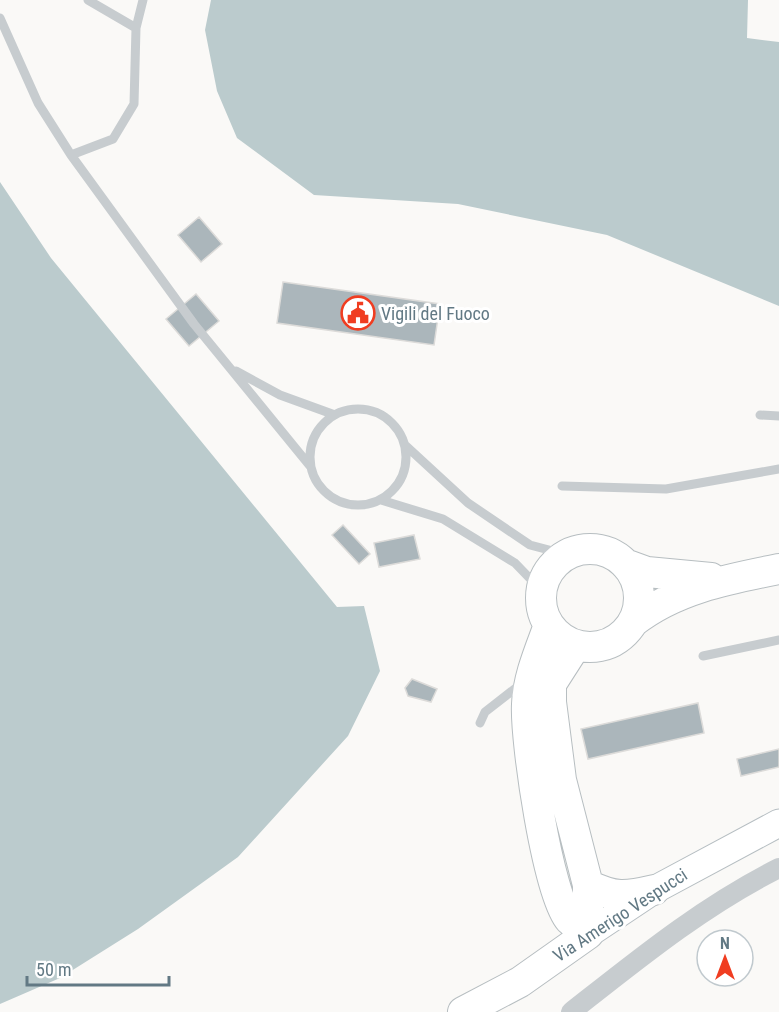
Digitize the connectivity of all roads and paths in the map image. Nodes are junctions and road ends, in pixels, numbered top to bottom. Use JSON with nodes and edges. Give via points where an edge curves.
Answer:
{"nodes":[{"id":1,"x":88,"y":0,"type":"edge"},
{"id":2,"x":143,"y":0,"type":"edge"},
{"id":3,"x":0,"y":18,"type":"edge"},
{"id":4,"x":136,"y":28,"type":"junction"},
{"id":5,"x":71,"y":155,"type":"junction"},
{"id":6,"x":231,"y":369,"type":"junction"},
{"id":7,"x":335,"y":415,"type":"junction"},
{"id":8,"x":760,"y":415,"type":"dead end"},
{"id":9,"x":779,"y":416,"type":"edge"},
{"id":10,"x":405,"y":445,"type":"junction"},
{"id":11,"x":310,"y":466,"type":"junction"},
{"id":12,"x":779,"y":470,"type":"edge"},
{"id":13,"x":562,"y":486,"type":"dead end"},
{"id":14,"x":381,"y":500,"type":"junction"},
{"id":15,"x":568,"y":555,"type":"junction"},
{"id":16,"x":625,"y":564,"type":"junction"},
{"id":17,"x":779,"y":569,"type":"edge"},
{"id":18,"x":729,"y":579,"type":"junction"},
{"id":19,"x":542,"y":591,"type":"junction"},
{"id":20,"x":633,"y":622,"type":"junction"},
{"id":21,"x":549,"y":625,"type":"junction"},
{"id":22,"x":779,"y":640,"type":"edge"},
{"id":23,"x":576,"y":645,"type":"junction"},
{"id":24,"x":703,"y":656,"type":"dead end"},
{"id":25,"x":530,"y":677,"type":"junction"},
{"id":26,"x":480,"y":723,"type":"dead end"},
{"id":27,"x":779,"y":823,"type":"edge"},
{"id":28,"x":779,"y":868,"type":"edge"},
{"id":29,"x":588,"y":885,"type":"junction"},
{"id":30,"x":654,"y":890,"type":"junction"},
{"id":31,"x":558,"y":895,"type":"junction"},
{"id":32,"x":588,"y":934,"type":"junction"},
{"id":33,"x":520,"y":982,"type":"junction"},
{"id":34,"x":463,"y":1012,"type":"edge"},
{"id":35,"x":571,"y":1012,"type":"edge"}],
"edges":[{"from":1,"to":4,"type":"lane"},
{"from":2,"to":4,"type":"lane"},
{"from":3,"to":5,"type":"lane","via":[[38,103]]},
{"from":4,"to":5,"type":"lane","via":[[134,104],[113,139]]},
{"from":5,"to":6,"type":"lane"},
{"from":6,"to":7,"type":"lane","via":[[280,395]]},
{"from":6,"to":11,"type":"lane"},
{"from":7,"to":10,"type":"lane","via":[[356,409],[377,413],[395,426]]},
{"from":7,"to":11,"type":"lane","via":[[314,436]]},
{"from":8,"to":9,"type":"lane"},
{"from":10,"to":14,"type":"lane","via":[[402,476]]},
{"from":10,"to":15,"type":"lane","via":[[468,503],[530,545]]},
{"from":11,"to":14,"type":"lane","via":[[319,487],[337,501],[359,506]]},
{"from":12,"to":13,"type":"lane","via":[[666,489]]},
{"from":14,"to":19,"type":"lane","via":[[443,519],[516,563]]},
{"from":15,"to":16,"type":"main road","via":[[598,550]]},
{"from":15,"to":19,"type":"main road","via":[[550,570]]},
{"from":16,"to":18,"type":"main road","via":[[647,572]]},
{"from":16,"to":20,"type":"main road","via":[[639,592]]},
{"from":17,"to":18,"type":"main road"},
{"from":18,"to":20,"type":"main road","via":[[670,598]]},
{"from":19,"to":21,"type":"main road"},
{"from":20,"to":23,"type":"main road","via":[[609,644]]},
{"from":21,"to":23,"type":"main road"},
{"from":21,"to":25,"type":"main road"},
{"from":22,"to":24,"type":"lane"},
{"from":23,"to":29,"type":"main road","via":[[551,684],[551,702],[561,780]]},
{"from":25,"to":26,"type":"lane","via":[[485,712]]},
{"from":25,"to":31,"type":"main road","via":[[526,705],[533,788]]},
{"from":27,"to":30,"type":"street","name":"Via Amerigo Vespucci"},
{"from":28,"to":35,"type":"street","via":[[744,885],[662,941]]},
{"from":29,"to":30,"type":"main road","via":[[612,896]]},
{"from":29,"to":32,"type":"main road"},
{"from":30,"to":32,"type":"street","name":"Via Amerigo Vespucci"},
{"from":31,"to":32,"type":"main road","via":[[569,919]]},
{"from":31,"to":33,"type":"main road","via":[[552,929]]},
{"from":32,"to":33,"type":"main road","name":"Via Amerigo Vespucci"},
{"from":33,"to":34,"type":"main road","name":"Via Amerigo Vespucci"}]}
